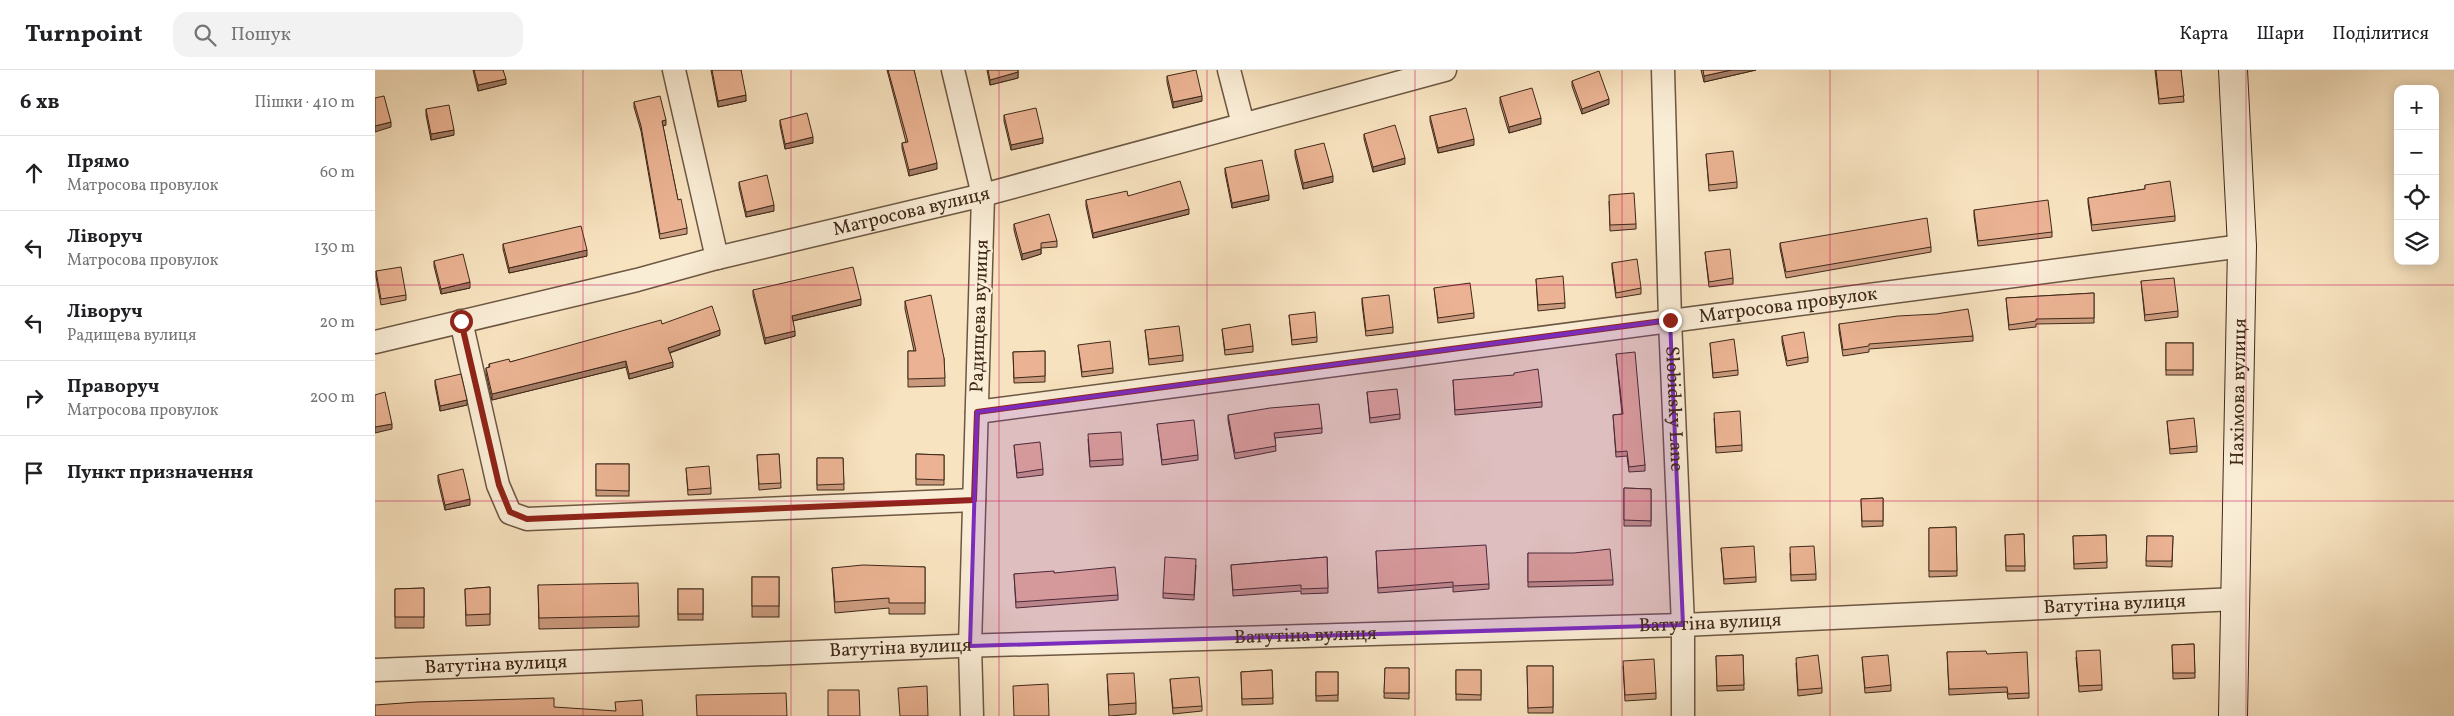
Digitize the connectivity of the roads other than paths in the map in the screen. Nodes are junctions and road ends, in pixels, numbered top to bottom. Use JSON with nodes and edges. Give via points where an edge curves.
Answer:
{"nodes":[{"id":1,"x":674,"y":70,"type":"edge"},
{"id":2,"x":953,"y":70,"type":"edge"},
{"id":3,"x":1229,"y":70,"type":"edge"},
{"id":4,"x":1445,"y":70,"type":"edge"},
{"id":5,"x":1663,"y":70,"type":"edge"},
{"id":6,"x":2233,"y":70,"type":"edge"},
{"id":7,"x":1243,"y":124,"type":"junction"},
{"id":8,"x":983,"y":195,"type":"junction"},
{"id":9,"x":2242,"y":246,"type":"junction"},
{"id":10,"x":717,"y":258,"type":"junction"},
{"id":11,"x":1670,"y":320,"type":"junction"},
{"id":12,"x":461,"y":321,"type":"junction"},
{"id":13,"x":375,"y":341,"type":"edge"},
{"id":14,"x":977,"y":412,"type":"junction"},
{"id":15,"x":974,"y":500,"type":"junction"},
{"id":16,"x":2237,"y":599,"type":"junction"},
{"id":17,"x":1683,"y":624,"type":"junction"},
{"id":18,"x":970,"y":646,"type":"junction"},
{"id":19,"x":375,"y":670,"type":"edge"},
{"id":20,"x":972,"y":716,"type":"edge"},
{"id":21,"x":1683,"y":716,"type":"edge"},
{"id":22,"x":2233,"y":716,"type":"edge"}],
"edges":[{"from":1,"to":10,"type":"street"},
{"from":2,"to":8,"type":"street","name":"Радищева вулиця"},
{"from":3,"to":7,"type":"street"},
{"from":4,"to":7,"type":"street","name":"Матросова вулиця"},
{"from":5,"to":11,"type":"street","name":"Slobidsky Lane"},
{"from":6,"to":9,"type":"street","name":"Нахімова вулиця"},
{"from":7,"to":8,"type":"street","name":"Матросова вулиця"},
{"from":8,"to":10,"type":"street","name":"Матросова вулиця"},
{"from":8,"to":14,"type":"street","name":"Радищева вулиця"},
{"from":9,"to":11,"type":"street","name":"Матросова провулок"},
{"from":9,"to":16,"type":"street","name":"Нахімова вулиця"},
{"from":10,"to":12,"type":"street","name":"Матросова вулиця"},
{"from":11,"to":14,"type":"street","name":"Матросова провулок"},
{"from":11,"to":17,"type":"street","name":"Slobidsky Lane"},
{"from":12,"to":13,"type":"street","name":"Матросова вулиця"},
{"from":12,"to":15,"type":"street","via":[[499,485],[510,512],[527,519]]},
{"from":14,"to":15,"type":"street","name":"Радищева вулиця"},
{"from":15,"to":18,"type":"street","name":"Радищева вулиця"},
{"from":16,"to":17,"type":"street","name":"Ватутіна вулиця"},
{"from":16,"to":22,"type":"street","name":"Нахімова вулиця"},
{"from":17,"to":18,"type":"street","name":"Ватутіна вулиця"},
{"from":17,"to":21,"type":"street","name":"Slobidsky Lane"},
{"from":18,"to":19,"type":"street","name":"Ватутіна вулиця"},
{"from":18,"to":20,"type":"street","name":"Радищева вулиця"}]}
